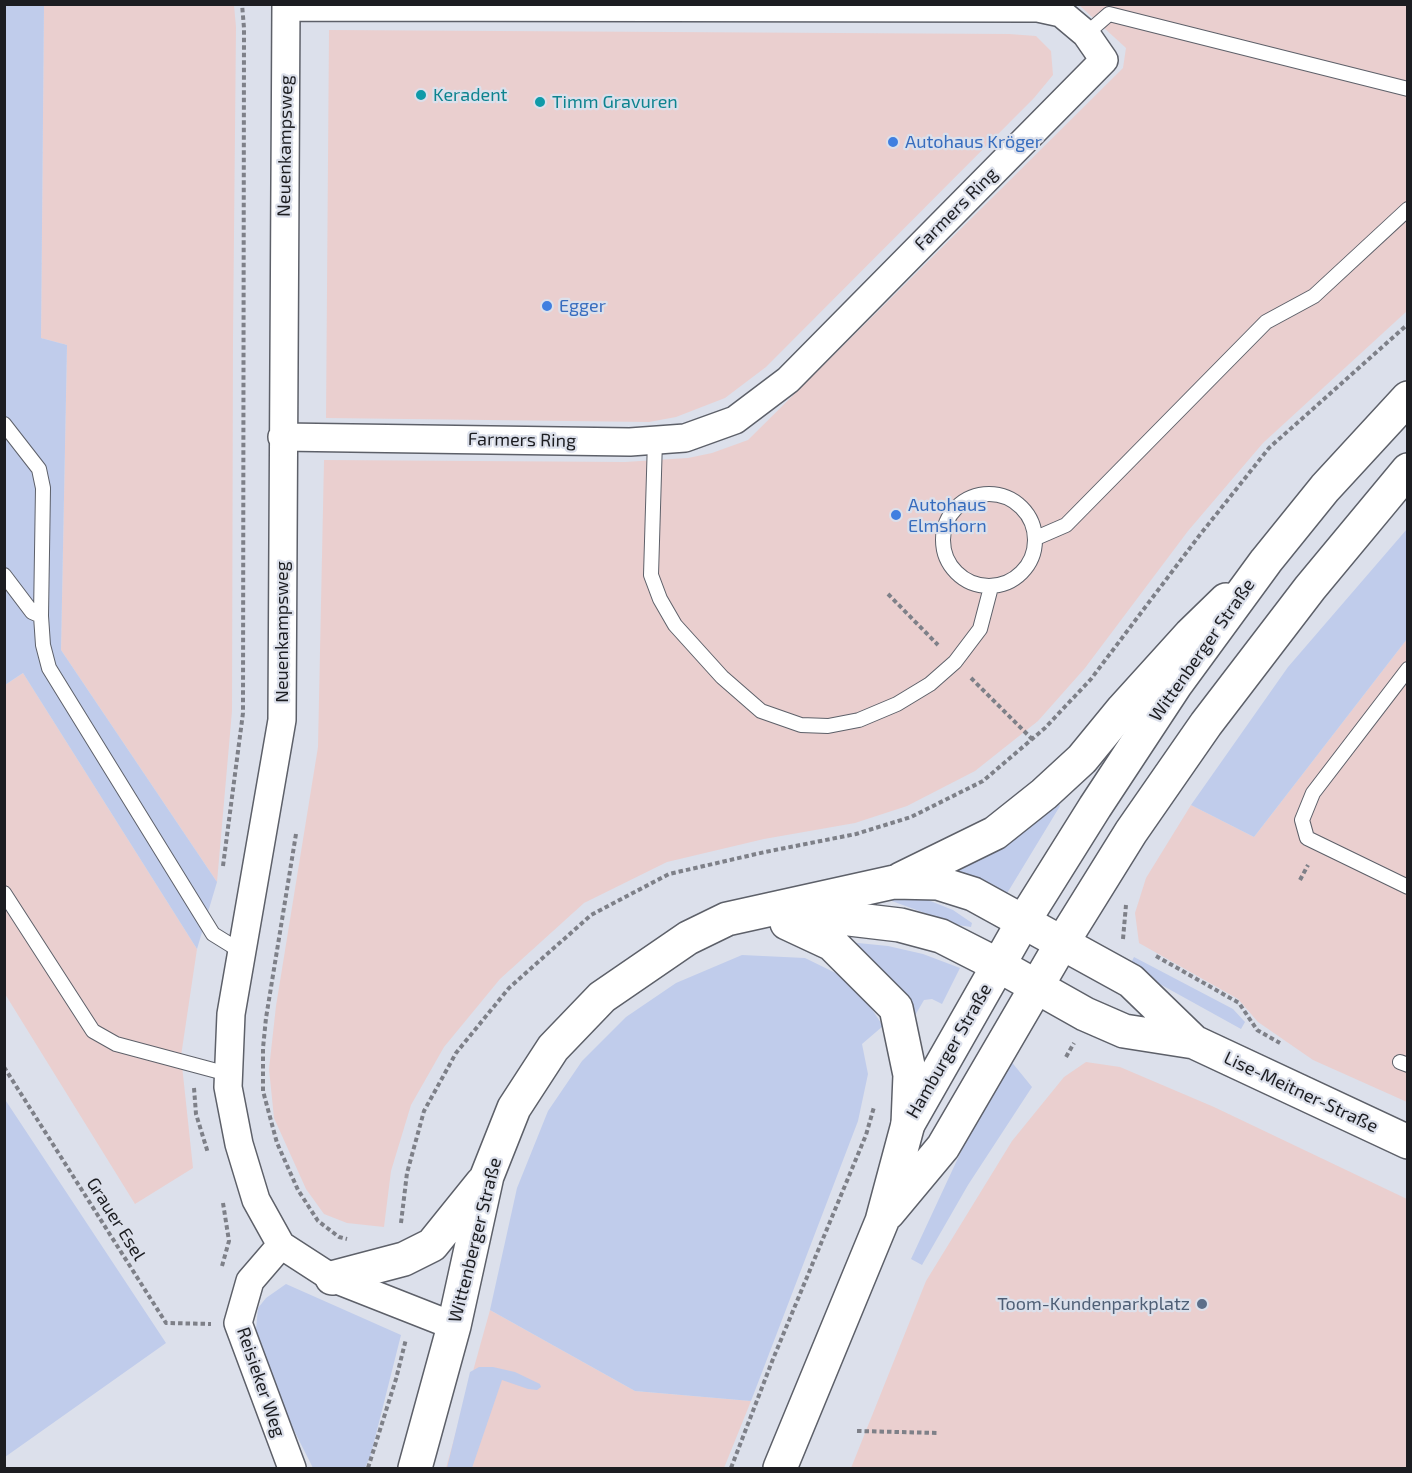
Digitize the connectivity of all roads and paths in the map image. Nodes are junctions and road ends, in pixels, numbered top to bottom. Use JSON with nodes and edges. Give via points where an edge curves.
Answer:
{"nodes":[{"id":1,"x":242,"y":4,"type":"edge"},
{"id":2,"x":286,"y":6,"type":"edge"},
{"id":3,"x":621,"y":6,"type":"edge"},
{"id":4,"x":829,"y":6,"type":"edge"},
{"id":5,"x":1086,"y":34,"type":"junction"},
{"id":6,"x":1407,"y":89,"type":"edge"},
{"id":7,"x":1407,"y":209,"type":"edge"},
{"id":8,"x":1407,"y":324,"type":"edge"},
{"id":9,"x":1407,"y":398,"type":"edge"},
{"id":10,"x":4,"y":424,"type":"edge"},
{"id":11,"x":282,"y":437,"type":"junction"},
{"id":12,"x":655,"y":440,"type":"junction"},
{"id":13,"x":1407,"y":471,"type":"edge"},
{"id":14,"x":1036,"y":538,"type":"junction"},
{"id":15,"x":1266,"y":561,"type":"junction"},
{"id":16,"x":4,"y":575,"type":"edge"},
{"id":17,"x":991,"y":587,"type":"junction"},
{"id":18,"x":41,"y":616,"type":"junction"},
{"id":19,"x":1407,"y":669,"type":"edge"},
{"id":20,"x":223,"y":867,"type":"dead end"},
{"id":21,"x":894,"y":882,"type":"junction"},
{"id":22,"x":1407,"y":887,"type":"edge"},
{"id":23,"x":4,"y":893,"type":"edge"},
{"id":24,"x":1023,"y":922,"type":"junction"},
{"id":25,"x":785,"y":923,"type":"junction"},
{"id":26,"x":1062,"y":943,"type":"junction"},
{"id":27,"x":242,"y":952,"type":"junction"},
{"id":28,"x":1155,"y":956,"type":"dead end"},
{"id":29,"x":654,"y":962,"type":"junction"},
{"id":30,"x":998,"y":965,"type":"junction"},
{"id":31,"x":1036,"y":986,"type":"junction"},
{"id":32,"x":1194,"y":1042,"type":"junction"},
{"id":33,"x":1288,"y":1047,"type":"dead end"},
{"id":34,"x":193,"y":1065,"type":"junction"},
{"id":35,"x":4,"y":1067,"type":"edge"},
{"id":36,"x":228,"y":1074,"type":"junction"},
{"id":37,"x":875,"y":1103,"type":"dead end"},
{"id":38,"x":908,"y":1124,"type":"junction"},
{"id":39,"x":1407,"y":1142,"type":"edge"},
{"id":40,"x":209,"y":1159,"type":"dead end"},
{"id":41,"x":487,"y":1176,"type":"junction"},
{"id":42,"x":219,"y":1192,"type":"dead end"},
{"id":43,"x":882,"y":1221,"type":"junction"},
{"id":44,"x":281,"y":1245,"type":"junction"},
{"id":45,"x":404,"y":1259,"type":"junction"},
{"id":46,"x":220,"y":1274,"type":"dead end"},
{"id":47,"x":332,"y":1278,"type":"junction"},
{"id":48,"x":413,"y":1311,"type":"junction"},
{"id":49,"x":238,"y":1323,"type":"junction"},
{"id":50,"x":454,"y":1326,"type":"junction"},
{"id":51,"x":857,"y":1431,"type":"dead end"},
{"id":52,"x":938,"y":1432,"type":"dead end"},
{"id":53,"x":292,"y":1468,"type":"edge"},
{"id":54,"x":368,"y":1468,"type":"edge"},
{"id":55,"x":415,"y":1468,"type":"edge"},
{"id":56,"x":731,"y":1468,"type":"edge"},
{"id":57,"x":780,"y":1468,"type":"edge"}],
"edges":[{"from":1,"to":20,"type":"path","via":[[243,712]]},
{"from":2,"to":3,"type":"street","name":"Farmers Ring"},
{"from":2,"to":11,"type":"street","name":"Neuenkampsweg"},
{"from":3,"to":4,"type":"street","name":"Farmers Ring"},
{"from":4,"to":5,"type":"street","name":"Farmers Ring","via":[[1038,8],[1061,13]]},
{"from":5,"to":6,"type":"lane","via":[[1109,14]]},
{"from":5,"to":12,"type":"street","name":"Farmers Ring","via":[[1104,60],[788,380],[735,420],[685,438]]},
{"from":7,"to":14,"type":"lane","via":[[1314,296],[1266,322],[1066,525]]},
{"from":8,"to":45,"type":"path","via":[[1269,448],[1091,679],[1045,728],[983,781],[911,817],[856,834],[669,874],[591,915],[509,987],[456,1053],[424,1111],[407,1173],[400,1232]]},
{"from":9,"to":15,"type":"main road","name":"Wittenberger Straße","via":[[1325,488]]},
{"from":10,"to":18,"type":"lane","via":[[39,469],[43,488]]},
{"from":11,"to":12,"type":"street","name":"Farmers Ring"},
{"from":11,"to":27,"type":"street","name":"Neuenkampsweg","via":[[282,720]]},
{"from":12,"to":17,"type":"lane","via":[[651,575],[660,599],[675,625],[722,677],[761,711],[801,725],[828,726],[859,720],[897,704],[930,684],[955,662],[980,629]]},
{"from":13,"to":26,"type":"main road","via":[[1310,588],[1206,724],[1131,832]]},
{"from":14,"to":17,"type":"lane","via":[[1033,556],[1024,572]]},
{"from":14,"to":17,"type":"lane","via":[[1032,520],[1021,505],[1005,496],[987,493],[970,497],[955,508],[945,524],[947,560],[973,584]]},
{"from":15,"to":21,"type":"main road","via":[[1190,635],[1082,759],[1044,794],[995,833]]},
{"from":15,"to":24,"type":"main road","name":"Wittenberger Straße","via":[[1176,684]]},
{"from":16,"to":18,"type":"lane","via":[[32,612]]},
{"from":18,"to":27,"type":"lane","via":[[49,668],[213,934]]},
{"from":19,"to":22,"type":"lane","via":[[1313,793],[1302,820],[1306,838]]},
{"from":21,"to":24,"type":"main road","name":"Wittenberger Straße","via":[[938,883],[973,894]]},
{"from":21,"to":29,"type":"main road","name":"Wittenberger Straße","via":[[727,919]]},
{"from":23,"to":34,"type":"lane","via":[[93,1031],[116,1044]]},
{"from":24,"to":26,"type":"main road","name":"Wittenberger Straße"},
{"from":24,"to":30,"type":"main road","name":"Hamburger Straße"},
{"from":25,"to":29,"type":"main road","name":"Wittenberger Straße","via":[[732,935]]},
{"from":25,"to":30,"type":"main road","name":"Wittenberger Straße","via":[[842,918],[900,925],[941,936]]},
{"from":25,"to":38,"type":"main road","via":[[832,944],[896,1008],[910,1075]]},
{"from":26,"to":31,"type":"main road"},
{"from":26,"to":32,"type":"main road","name":"Lise-Meitner-Straße","via":[[1131,981]]},
{"from":27,"to":36,"type":"street","name":"Neuenkampsweg","via":[[231,1014]]},
{"from":28,"to":33,"type":"path","via":[[1239,1003],[1257,1030]]},
{"from":29,"to":41,"type":"main road","name":"Wittenberger Straße","via":[[602,997],[553,1048],[514,1108]]},
{"from":30,"to":31,"type":"main road","name":"Wittenberger Straße"},
{"from":30,"to":38,"type":"main road","name":"Hamburger Straße"},
{"from":31,"to":32,"type":"main road","name":"Lise-Meitner-Straße","via":[[1124,1031]]},
{"from":31,"to":43,"type":"main road","name":"Hamburger Straße","via":[[943,1147]]},
{"from":32,"to":39,"type":"main road","name":"Lise-Meitner-Straße"},
{"from":34,"to":36,"type":"lane"},
{"from":34,"to":40,"type":"path","via":[[196,1114]]},
{"from":35,"to":49,"type":"path","name":"Grauer Esel","via":[[166,1323]]},
{"from":36,"to":44,"type":"street","name":"Neuenkampsweg","via":[[240,1144],[256,1200]]},
{"from":37,"to":56,"type":"path","via":[[866,1135]]},
{"from":38,"to":43,"type":"main road","name":"Hamburger Straße"},
{"from":41,"to":45,"type":"main road","via":[[432,1245]]},
{"from":41,"to":50,"type":"main road","name":"Wittenberger Straße"},
{"from":42,"to":46,"type":"path","via":[[229,1241]]},
{"from":43,"to":57,"type":"main road","name":"Hamburger Straße"},
{"from":44,"to":47,"type":"street"},
{"from":44,"to":49,"type":"street","name":"Reisieker Weg","via":[[250,1281]]},
{"from":45,"to":47,"type":"main road"},
{"from":47,"to":48,"type":"street"},
{"from":48,"to":50,"type":"street"},
{"from":48,"to":54,"type":"path"},
{"from":49,"to":53,"type":"street","name":"Reisieker Weg"},
{"from":50,"to":55,"type":"main road","name":"Wittenberger Straße"},
{"from":51,"to":52,"type":"path"}]}
